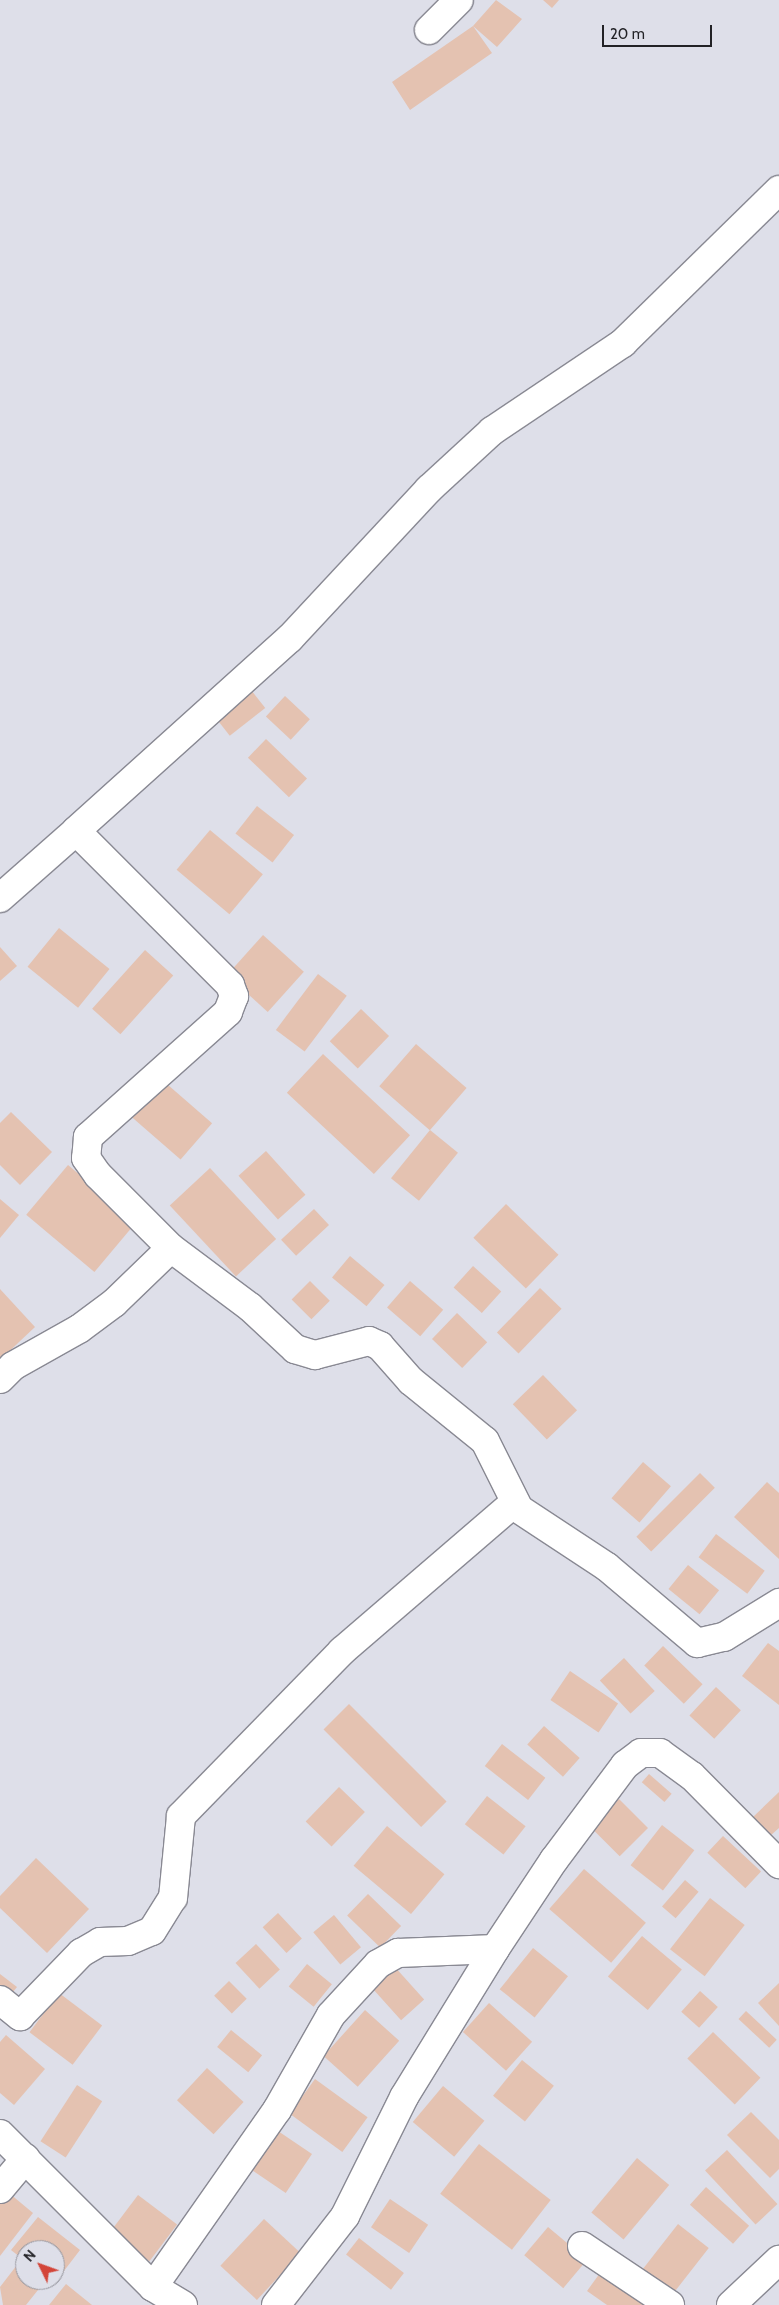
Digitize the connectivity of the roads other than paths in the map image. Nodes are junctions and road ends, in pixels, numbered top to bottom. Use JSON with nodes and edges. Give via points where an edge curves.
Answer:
{"nodes":[{"id":1,"x":459,"y":0,"type":"edge"},
{"id":2,"x":429,"y":30,"type":"dead end"},
{"id":3,"x":779,"y":190,"type":"edge"},
{"id":4,"x":76,"y":831,"type":"junction"},
{"id":5,"x":0,"y":898,"type":"edge"},
{"id":6,"x":171,"y":1248,"type":"junction"},
{"id":7,"x":0,"y":1379,"type":"edge"},
{"id":8,"x":515,"y":1502,"type":"junction"},
{"id":9,"x":779,"y":1604,"type":"edge"},
{"id":10,"x":779,"y":1864,"type":"edge"},
{"id":11,"x":496,"y":1949,"type":"junction"},
{"id":12,"x":0,"y":2000,"type":"edge"},
{"id":13,"x":0,"y":2134,"type":"edge"},
{"id":14,"x":26,"y":2158,"type":"junction"},
{"id":15,"x":0,"y":2190,"type":"edge"},
{"id":16,"x":582,"y":2246,"type":"dead end"},
{"id":17,"x":779,"y":2260,"type":"edge"},
{"id":18,"x":153,"y":2287,"type":"junction"},
{"id":19,"x":183,"y":2305,"type":"edge"},
{"id":20,"x":276,"y":2305,"type":"edge"},
{"id":21,"x":670,"y":2305,"type":"edge"},
{"id":22,"x":731,"y":2305,"type":"edge"}],
"edges":[{"from":1,"to":2,"type":"street"},
{"from":3,"to":4,"type":"street","via":[[623,344],[492,431],[430,489],[290,638]]},
{"from":4,"to":5,"type":"street"},
{"from":4,"to":6,"type":"street","via":[[230,985],[234,996],[228,1012],[88,1137],[85,1146],[86,1158],[98,1175]]},
{"from":6,"to":7,"type":"street","via":[[114,1303],[79,1329],[13,1366]]},
{"from":6,"to":8,"type":"street","via":[[250,1307],[295,1349],[315,1355],[375,1342],[411,1381],[485,1441]]},
{"from":8,"to":9,"type":"street","via":[[607,1567],[696,1643],[724,1637]]},
{"from":8,"to":12,"type":"street","via":[[342,1651],[181,1816],[173,1898],[152,1931],[128,1941],[100,1942],[81,1953],[20,2016]]},
{"from":10,"to":11,"type":"street","via":[[692,1776],[660,1753],[640,1752],[625,1765],[554,1860]]},
{"from":11,"to":18,"type":"street","via":[[398,1953],[378,1964],[331,2015],[277,2110]]},
{"from":11,"to":20,"type":"street","via":[[404,2097],[345,2216]]},
{"from":13,"to":14,"type":"street"},
{"from":14,"to":15,"type":"street"},
{"from":14,"to":18,"type":"street","via":[[78,2216]]},
{"from":16,"to":21,"type":"street"},
{"from":17,"to":22,"type":"street"},
{"from":18,"to":19,"type":"street"}]}
